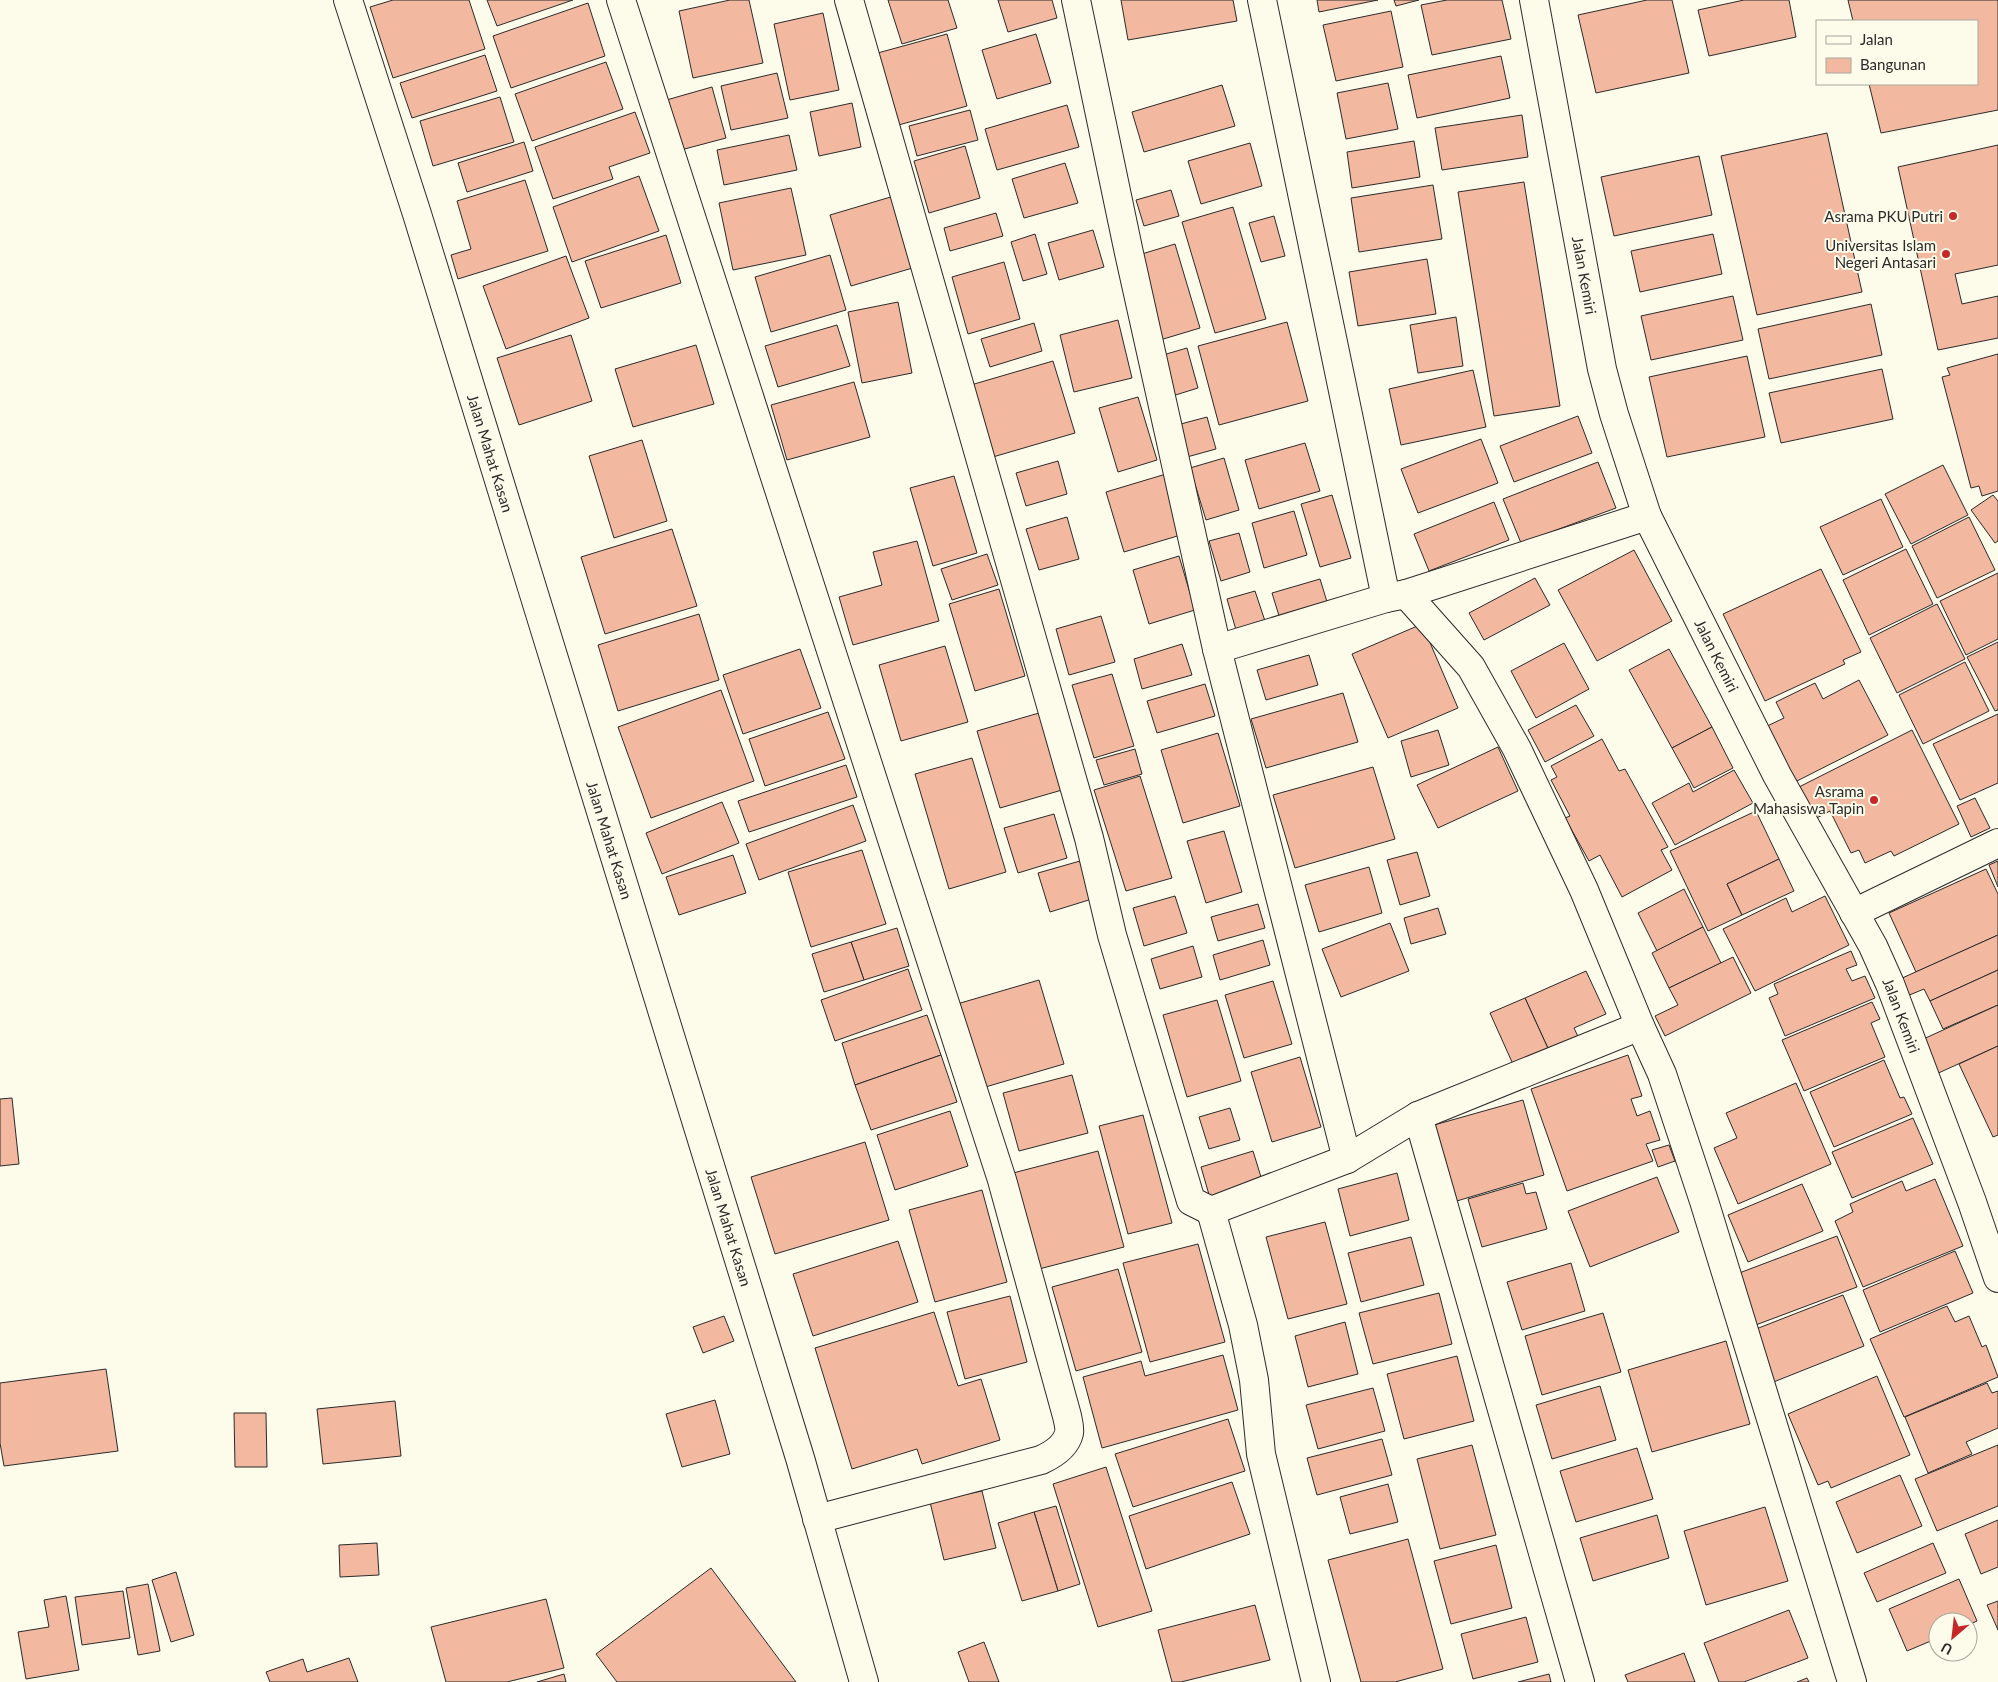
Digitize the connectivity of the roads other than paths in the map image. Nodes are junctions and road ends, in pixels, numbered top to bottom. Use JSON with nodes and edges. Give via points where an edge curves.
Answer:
{"nodes":[{"id":1,"x":348,"y":0,"type":"edge"},
{"id":2,"x":621,"y":0,"type":"edge"},
{"id":3,"x":850,"y":0,"type":"edge"},
{"id":4,"x":1076,"y":0,"type":"edge"},
{"id":5,"x":1262,"y":0,"type":"edge"},
{"id":6,"x":1534,"y":0,"type":"edge"},
{"id":7,"x":1647,"y":516,"type":"junction"},
{"id":8,"x":1396,"y":596,"type":"junction"},
{"id":9,"x":1217,"y":649,"type":"junction"},
{"id":10,"x":1998,"y":843,"type":"edge"},
{"id":11,"x":1854,"y":913,"type":"junction"},
{"id":12,"x":1640,"y":1026,"type":"junction"},
{"id":13,"x":1418,"y":1116,"type":"junction"},
{"id":14,"x":1347,"y":1159,"type":"junction"},
{"id":15,"x":1211,"y":1211,"type":"junction"},
{"id":16,"x":1998,"y":1278,"type":"edge"},
{"id":17,"x":817,"y":1519,"type":"junction"},
{"id":18,"x":864,"y":1682,"type":"edge"},
{"id":19,"x":1316,"y":1682,"type":"edge"},
{"id":20,"x":1580,"y":1682,"type":"edge"},
{"id":21,"x":1852,"y":1682,"type":"edge"}],
"edges":[{"from":1,"to":17,"type":"street","name":"Jalan Mahat Kasan","via":[[417,214]]},
{"from":2,"to":17,"type":"street","via":[[1002,1180],[1067,1416],[1069,1432],[1064,1443],[1052,1455],[1041,1460]]},
{"from":3,"to":15,"type":"street","via":[[1086,829],[1112,935],[1191,1201]]},
{"from":4,"to":9,"type":"street"},
{"from":5,"to":8,"type":"street"},
{"from":6,"to":7,"type":"street","name":"Jalan Kemiri","via":[[1602,369]]},
{"from":7,"to":8,"type":"street"},
{"from":7,"to":11,"type":"street","name":"Jalan Kemiri","via":[[1777,774]]},
{"from":8,"to":9,"type":"street"},
{"from":8,"to":12,"type":"street","via":[[1471,666],[1584,890]]},
{"from":9,"to":14,"type":"street"},
{"from":10,"to":11,"type":"street"},
{"from":11,"to":16,"type":"street","name":"Jalan Kemiri","via":[[1890,984]]},
{"from":12,"to":13,"type":"street"},
{"from":12,"to":21,"type":"street","via":[[1662,1074],[1704,1201]]},
{"from":13,"to":14,"type":"street"},
{"from":13,"to":20,"type":"street"},
{"from":14,"to":15,"type":"street"},
{"from":15,"to":19,"type":"street","via":[[1243,1325],[1254,1380],[1261,1454]]},
{"from":17,"to":18,"type":"street","name":"Jalan Mahat Kasan"}]}
